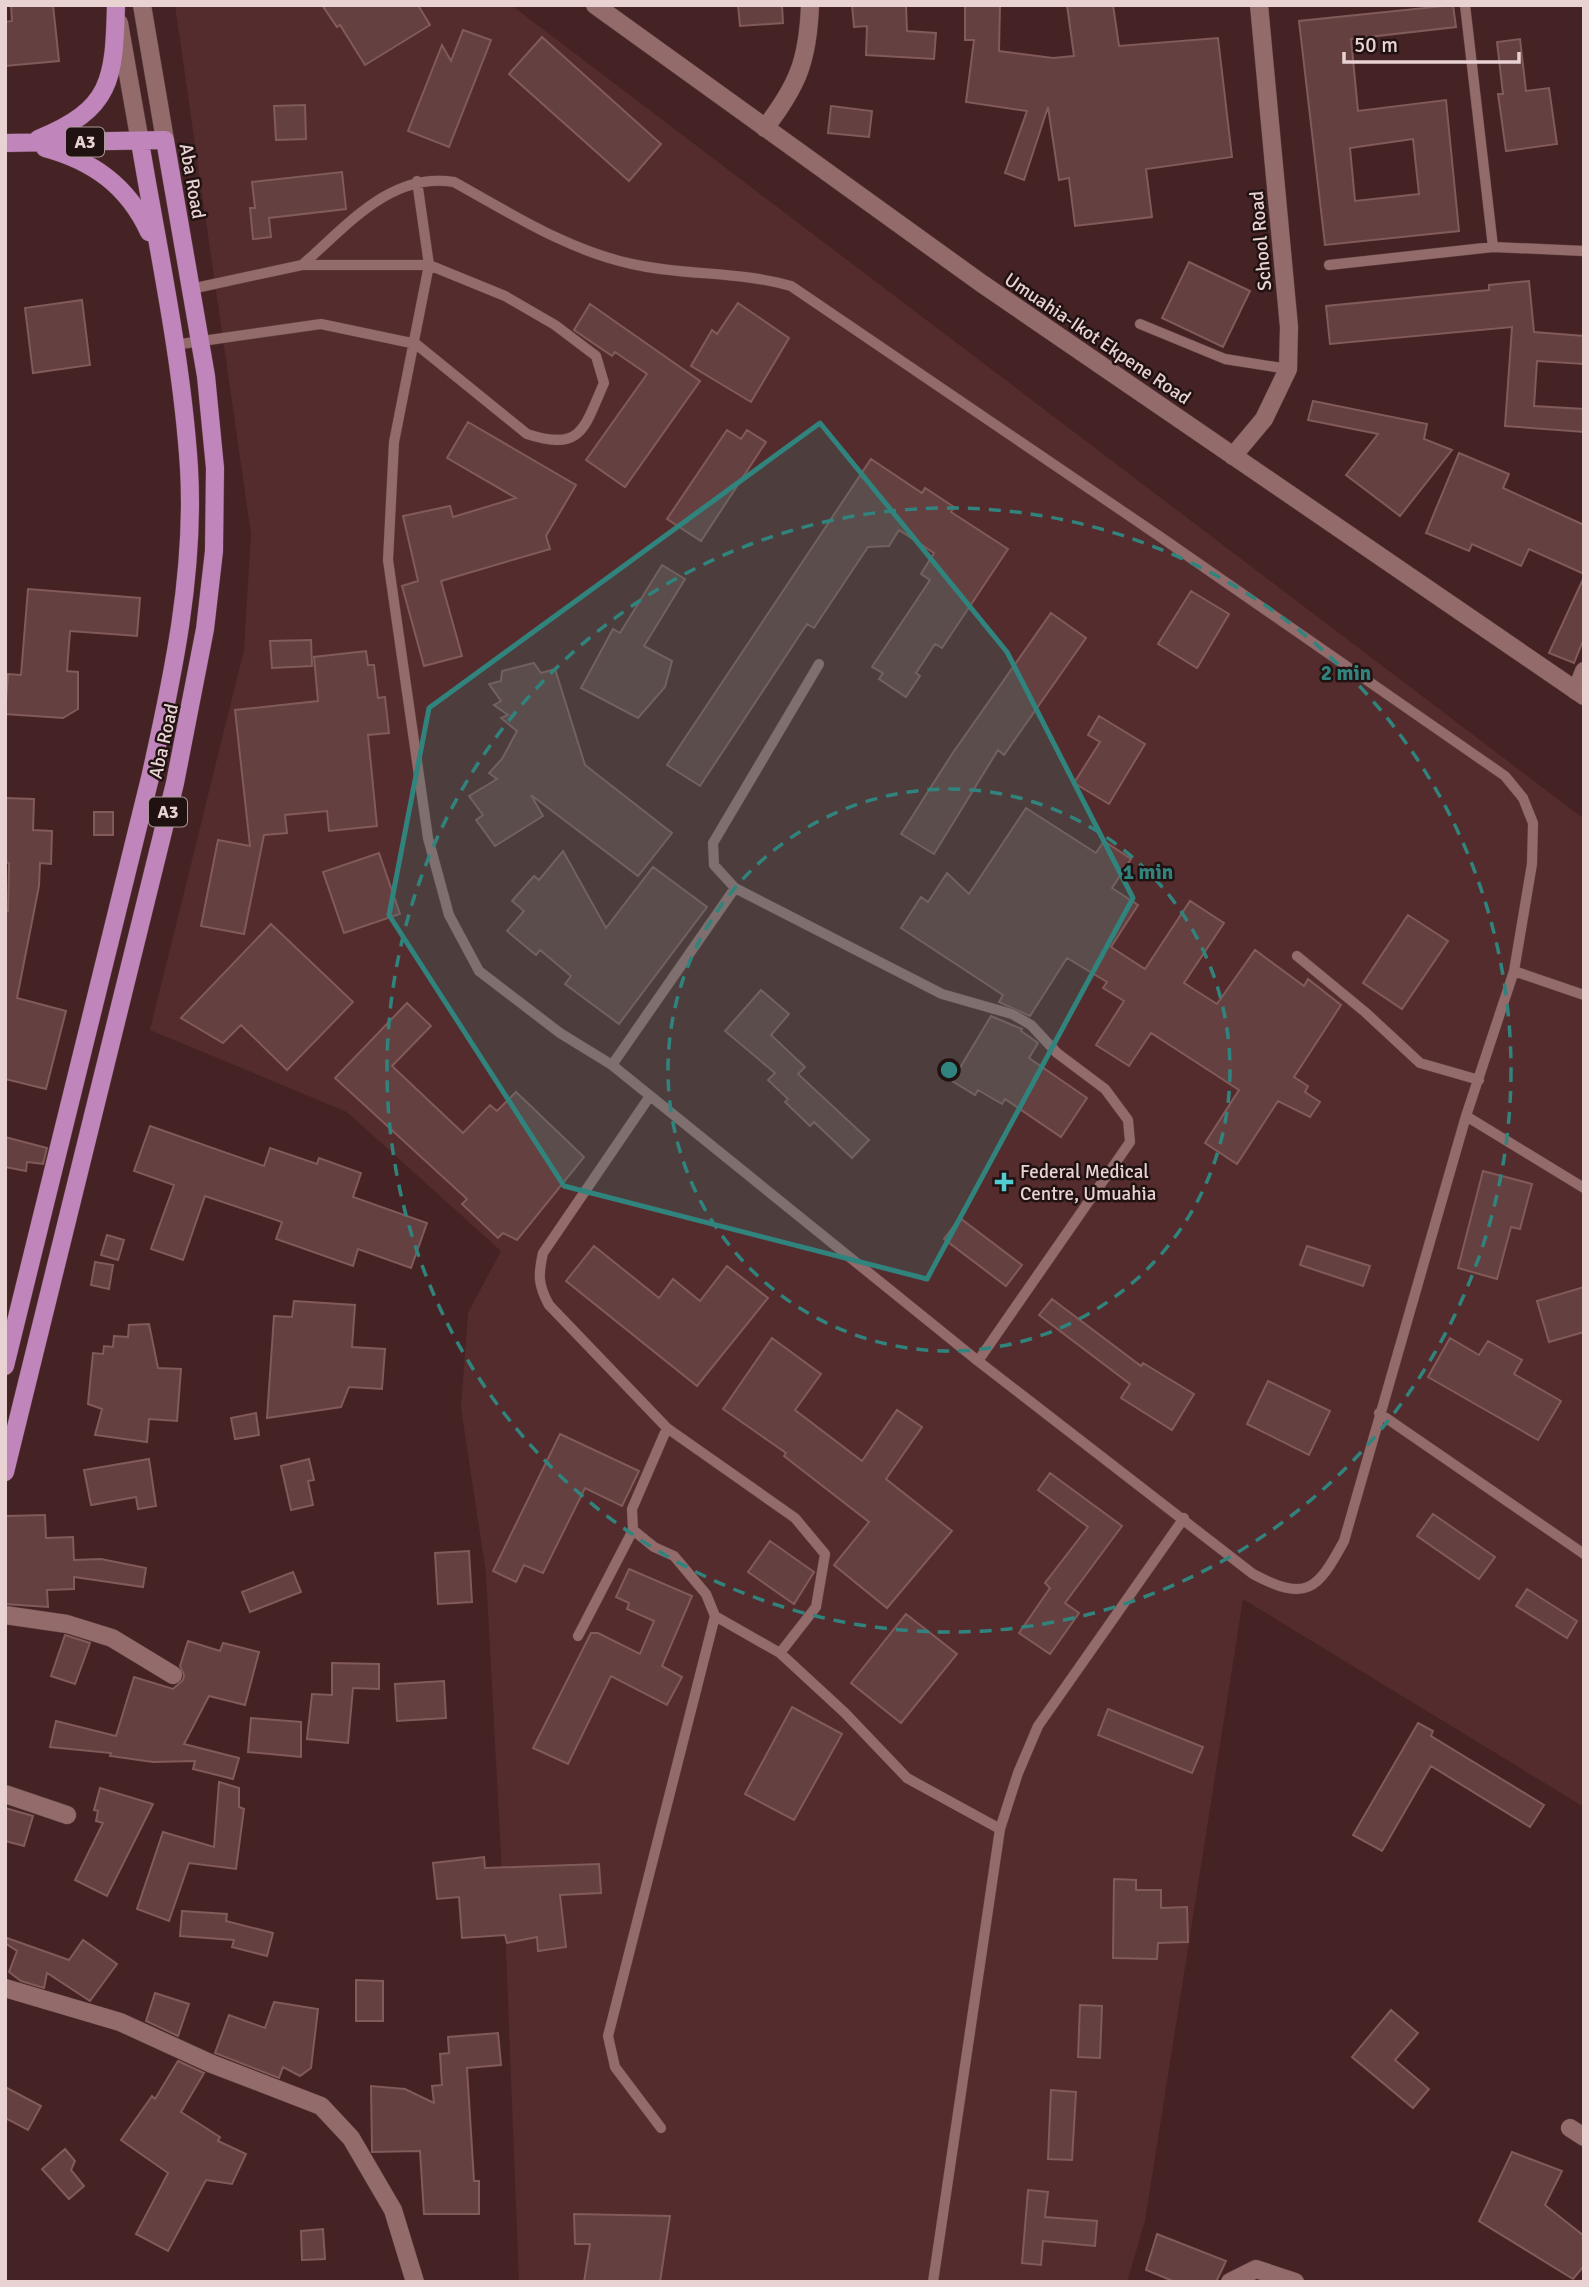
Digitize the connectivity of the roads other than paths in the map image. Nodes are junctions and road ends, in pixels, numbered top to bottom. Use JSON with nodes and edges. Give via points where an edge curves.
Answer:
{"nodes":[{"id":1,"x":116,"y":5,"type":"edge"},
{"id":2,"x":142,"y":5,"type":"edge"},
{"id":3,"x":595,"y":5,"type":"edge"},
{"id":4,"x":810,"y":5,"type":"edge"},
{"id":5,"x":1259,"y":5,"type":"edge"},
{"id":6,"x":1465,"y":5,"type":"edge"},
{"id":7,"x":765,"y":128,"type":"junction"},
{"id":8,"x":165,"y":140,"type":"junction"},
{"id":9,"x":28,"y":142,"type":"junction"},
{"id":10,"x":140,"y":142,"type":"junction"},
{"id":11,"x":5,"y":143,"type":"edge"},
{"id":12,"x":417,"y":181,"type":"junction"},
{"id":13,"x":1493,"y":247,"type":"junction"},
{"id":14,"x":1584,"y":251,"type":"edge"},
{"id":15,"x":159,"y":252,"type":"junction"},
{"id":16,"x":302,"y":264,"type":"junction"},
{"id":17,"x":429,"y":265,"type":"junction"},
{"id":18,"x":1329,"y":265,"type":"dead end"},
{"id":19,"x":191,"y":289,"type":"junction"},
{"id":20,"x":1140,"y":324,"type":"dead end"},
{"id":21,"x":200,"y":341,"type":"junction"},
{"id":22,"x":416,"y":344,"type":"junction"},
{"id":23,"x":174,"y":345,"type":"junction"},
{"id":24,"x":1288,"y":369,"type":"junction"},
{"id":25,"x":1233,"y":456,"type":"junction"},
{"id":26,"x":819,"y":664,"type":"dead end"},
{"id":27,"x":1584,"y":671,"type":"edge"},
{"id":28,"x":1580,"y":694,"type":"edge"},
{"id":29,"x":735,"y":888,"type":"junction"},
{"id":30,"x":1297,"y":956,"type":"dead end"},
{"id":31,"x":103,"y":971,"type":"junction"},
{"id":32,"x":1514,"y":971,"type":"junction"},
{"id":33,"x":128,"y":977,"type":"junction"},
{"id":34,"x":1584,"y":995,"type":"edge"},
{"id":35,"x":612,"y":1065,"type":"junction"},
{"id":36,"x":1479,"y":1080,"type":"junction"},
{"id":37,"x":650,"y":1096,"type":"junction"},
{"id":38,"x":1466,"y":1116,"type":"junction"},
{"id":39,"x":1584,"y":1188,"type":"edge"},
{"id":40,"x":978,"y":1361,"type":"junction"},
{"id":41,"x":5,"y":1366,"type":"edge"},
{"id":42,"x":1379,"y":1413,"type":"junction"},
{"id":43,"x":667,"y":1428,"type":"junction"},
{"id":44,"x":5,"y":1472,"type":"edge"},
{"id":45,"x":1184,"y":1518,"type":"junction"},
{"id":46,"x":633,"y":1530,"type":"junction"},
{"id":47,"x":1584,"y":1554,"type":"edge"},
{"id":48,"x":5,"y":1615,"type":"edge"},
{"id":49,"x":715,"y":1616,"type":"junction"},
{"id":50,"x":578,"y":1636,"type":"dead end"},
{"id":51,"x":780,"y":1653,"type":"junction"},
{"id":52,"x":173,"y":1675,"type":"dead end"},
{"id":53,"x":5,"y":1794,"type":"edge"},
{"id":54,"x":67,"y":1815,"type":"dead end"},
{"id":55,"x":1000,"y":1829,"type":"junction"},
{"id":56,"x":5,"y":1988,"type":"edge"},
{"id":57,"x":661,"y":2128,"type":"dead end"},
{"id":58,"x":415,"y":2282,"type":"edge"},
{"id":59,"x":933,"y":2282,"type":"edge"},
{"id":60,"x":1230,"y":2282,"type":"edge"},
{"id":61,"x":1295,"y":2282,"type":"edge"}],
"edges":[{"from":1,"to":9,"type":"main road","via":[[112,64],[101,98],[76,121]]},
{"from":1,"to":10,"type":"street","name":"Aba Road"},
{"from":2,"to":8,"type":"street","name":"Aba Road"},
{"from":3,"to":7,"type":"street","name":"Umuahia-Ikot Ekpene Road"},
{"from":4,"to":7,"type":"street","via":[[809,43],[792,93]]},
{"from":5,"to":24,"type":"street","name":"School Road","via":[[1289,327]]},
{"from":6,"to":13,"type":"lane"},
{"from":7,"to":25,"type":"street","name":"Umuahia-Ikot Ekpene Road"},
{"from":8,"to":10,"type":"main road","number":"A3"},
{"from":8,"to":19,"type":"main road","name":"Aba Road","number":"A3"},
{"from":9,"to":10,"type":"main road","number":"A3"},
{"from":9,"to":11,"type":"main road","number":"A3"},
{"from":9,"to":15,"type":"main road","via":[[78,159],[113,179],[139,211]]},
{"from":10,"to":15,"type":"main road","name":"Aba Road","number":"A3"},
{"from":12,"to":16,"type":"lane","via":[[373,204]]},
{"from":12,"to":17,"type":"lane"},
{"from":12,"to":32,"type":"lane","via":[[454,182],[587,253],[636,265],[791,286],[1505,776],[1523,797],[1533,823],[1532,864]]},
{"from":13,"to":14,"type":"lane"},
{"from":13,"to":18,"type":"lane"},
{"from":15,"to":23,"type":"main road","name":"Aba Road","number":"A3"},
{"from":16,"to":17,"type":"lane"},
{"from":16,"to":19,"type":"lane"},
{"from":17,"to":22,"type":"lane"},
{"from":17,"to":22,"type":"lane","via":[[505,296],[555,325],[596,356],[604,383],[578,435],[566,441],[547,441],[527,434]]},
{"from":19,"to":21,"type":"main road","name":"Aba Road","number":"A3"},
{"from":20,"to":24,"type":"lane","via":[[1225,359]]},
{"from":21,"to":22,"type":"lane","via":[[321,324]]},
{"from":21,"to":23,"type":"lane"},
{"from":21,"to":33,"type":"main road","name":"Aba Road","number":"A3","via":[[215,468],[212,564],[193,701]]},
{"from":22,"to":35,"type":"lane","via":[[394,442],[388,560],[432,851],[449,915],[479,971],[560,1033]]},
{"from":23,"to":31,"type":"main road","name":"Aba Road","number":"A3","via":[[189,469],[186,575],[168,696]]},
{"from":24,"to":25,"type":"street","name":"School Road","via":[[1264,419]]},
{"from":25,"to":28,"type":"street","name":"Umuahia-Ikot Ekpene Road"},
{"from":26,"to":29,"type":"lane","via":[[713,843],[714,865]]},
{"from":27,"to":28,"type":"street"},
{"from":29,"to":35,"type":"lane"},
{"from":29,"to":40,"type":"lane","via":[[942,994],[1012,1014],[1031,1025],[1057,1053],[1105,1089],[1128,1121],[1130,1142]]},
{"from":30,"to":36,"type":"lane","via":[[1420,1063]]},
{"from":31,"to":33,"type":"main road"},
{"from":31,"to":41,"type":"main road","name":"Aba Road","number":"A3"},
{"from":32,"to":34,"type":"lane"},
{"from":32,"to":36,"type":"lane"},
{"from":33,"to":44,"type":"main road","name":"Aba Road","number":"A3"},
{"from":35,"to":37,"type":"lane"},
{"from":36,"to":38,"type":"lane"},
{"from":37,"to":40,"type":"lane"},
{"from":37,"to":43,"type":"lane","via":[[543,1253],[539,1287],[549,1305]]},
{"from":38,"to":39,"type":"lane"},
{"from":38,"to":42,"type":"lane"},
{"from":40,"to":45,"type":"lane"},
{"from":42,"to":45,"type":"lane","via":[[1344,1541],[1326,1574],[1305,1589],[1282,1589],[1253,1574]]},
{"from":42,"to":47,"type":"lane"},
{"from":43,"to":46,"type":"lane","via":[[632,1509]]},
{"from":43,"to":51,"type":"lane","via":[[795,1518],[825,1554],[817,1607]]},
{"from":45,"to":55,"type":"lane","via":[[1038,1726]]},
{"from":46,"to":49,"type":"lane","via":[[674,1556],[706,1594]]},
{"from":46,"to":50,"type":"lane"},
{"from":48,"to":52,"type":"street","via":[[67,1624],[111,1638]]},
{"from":49,"to":51,"type":"lane"},
{"from":49,"to":57,"type":"lane","via":[[608,2036],[615,2067]]},
{"from":51,"to":55,"type":"lane","via":[[907,1778]]},
{"from":53,"to":54,"type":"street"},
{"from":55,"to":59,"type":"lane"},
{"from":56,"to":58,"type":"street","via":[[120,2022],[321,2106],[351,2138],[393,2210]]},
{"from":60,"to":61,"type":"street","via":[[1256,2269]]}]}
